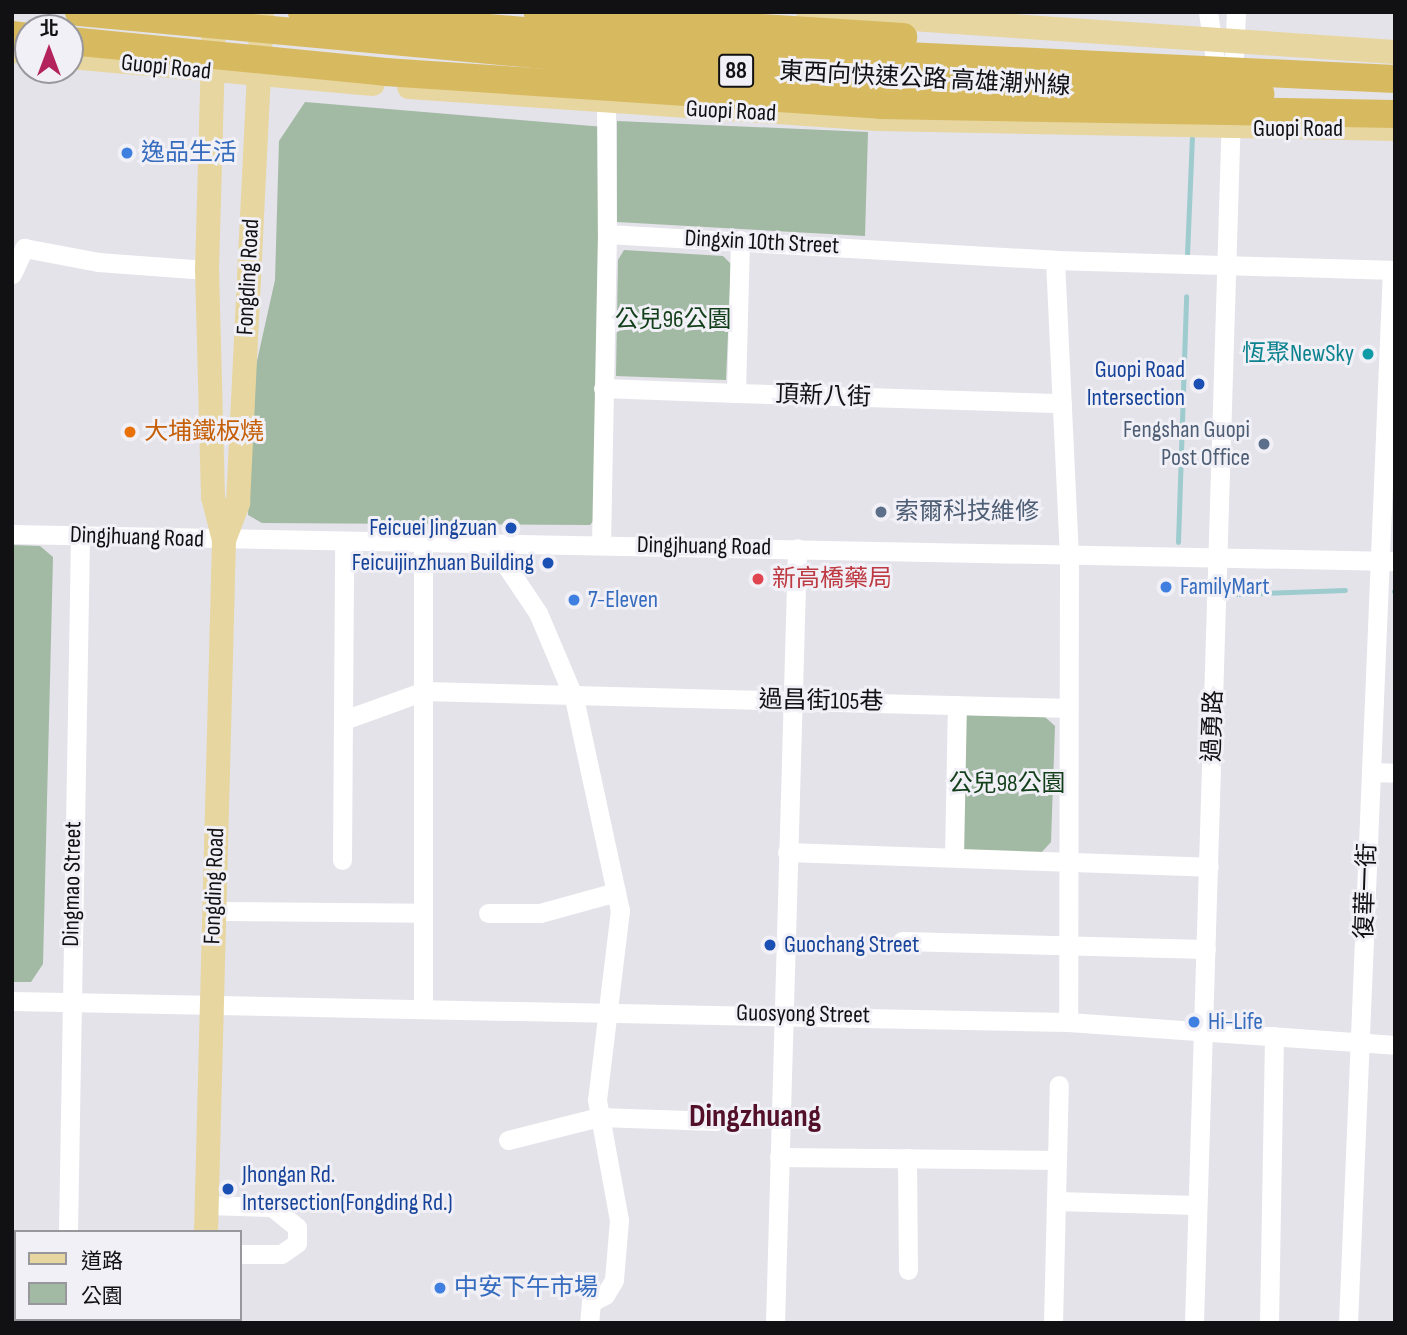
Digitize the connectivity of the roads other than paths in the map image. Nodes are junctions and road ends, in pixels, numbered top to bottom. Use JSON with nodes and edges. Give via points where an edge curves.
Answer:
{"nodes":[{"id":1,"x":79,"y":12,"type":"edge"},
{"id":2,"x":214,"y":12,"type":"edge"},
{"id":3,"x":262,"y":12,"type":"edge"},
{"id":4,"x":302,"y":12,"type":"edge"},
{"id":5,"x":518,"y":12,"type":"edge"},
{"id":6,"x":808,"y":12,"type":"edge"},
{"id":7,"x":815,"y":12,"type":"edge"},
{"id":8,"x":1208,"y":12,"type":"edge"},
{"id":9,"x":1236,"y":12,"type":"edge"},
{"id":10,"x":1207,"y":40,"type":"junction"},
{"id":11,"x":1234,"y":41,"type":"junction"},
{"id":12,"x":84,"y":43,"type":"edge"},
{"id":13,"x":1395,"y":52,"type":"edge"},
{"id":14,"x":84,"y":58,"type":"edge"},
{"id":15,"x":212,"y":64,"type":"junction"},
{"id":16,"x":1395,"y":68,"type":"edge"},
{"id":17,"x":262,"y":69,"type":"junction"},
{"id":18,"x":1395,"y":79,"type":"edge"},
{"id":19,"x":1395,"y":100,"type":"edge"},
{"id":20,"x":606,"y":104,"type":"junction"},
{"id":21,"x":1395,"y":114,"type":"edge"},
{"id":22,"x":1231,"y":128,"type":"junction"},
{"id":23,"x":1395,"y":129,"type":"edge"},
{"id":24,"x":607,"y":234,"type":"junction"},
{"id":25,"x":740,"y":240,"type":"junction"},
{"id":26,"x":1055,"y":260,"type":"junction"},
{"id":27,"x":1228,"y":267,"type":"junction"},
{"id":28,"x":207,"y":270,"type":"junction"},
{"id":29,"x":1394,"y":270,"type":"edge"},
{"id":30,"x":12,"y":274,"type":"edge"},
{"id":31,"x":603,"y":387,"type":"junction"},
{"id":32,"x":736,"y":393,"type":"junction"},
{"id":33,"x":1062,"y":403,"type":"junction"},
{"id":34,"x":1391,"y":412,"type":"edge"},
{"id":35,"x":12,"y":534,"type":"edge"},
{"id":36,"x":80,"y":536,"type":"junction"},
{"id":37,"x":224,"y":540,"type":"junction"},
{"id":38,"x":344,"y":542,"type":"junction"},
{"id":39,"x":423,"y":543,"type":"junction"},
{"id":40,"x":491,"y":543,"type":"junction"},
{"id":41,"x":601,"y":545,"type":"junction"},
{"id":42,"x":797,"y":548,"type":"junction"},
{"id":43,"x":1069,"y":556,"type":"junction"},
{"id":44,"x":1219,"y":558,"type":"junction"},
{"id":45,"x":1387,"y":561,"type":"edge"},
{"id":46,"x":1387,"y":605,"type":"edge"},
{"id":47,"x":424,"y":691,"type":"junction"},
{"id":48,"x":574,"y":698,"type":"junction"},
{"id":49,"x":791,"y":700,"type":"junction"},
{"id":50,"x":957,"y":705,"type":"junction"},
{"id":51,"x":1069,"y":708,"type":"junction"},
{"id":52,"x":344,"y":720,"type":"junction"},
{"id":53,"x":1371,"y":772,"type":"junction"},
{"id":54,"x":1395,"y":773,"type":"edge"},
{"id":55,"x":788,"y":852,"type":"junction"},
{"id":56,"x":954,"y":857,"type":"junction"},
{"id":57,"x":342,"y":860,"type":"dead end"},
{"id":58,"x":1068,"y":862,"type":"junction"},
{"id":59,"x":1209,"y":867,"type":"junction"},
{"id":60,"x":616,"y":892,"type":"junction"},
{"id":61,"x":213,"y":911,"type":"junction"},
{"id":62,"x":423,"y":913,"type":"junction"},
{"id":63,"x":488,"y":913,"type":"dead end"},
{"id":64,"x":902,"y":941,"type":"dead end"},
{"id":65,"x":1068,"y":946,"type":"junction"},
{"id":66,"x":1206,"y":949,"type":"junction"},
{"id":67,"x":12,"y":1001,"type":"edge"},
{"id":68,"x":70,"y":1002,"type":"junction"},
{"id":69,"x":210,"y":1005,"type":"junction"},
{"id":70,"x":423,"y":1008,"type":"junction"},
{"id":71,"x":606,"y":1011,"type":"junction"},
{"id":72,"x":783,"y":1013,"type":"junction"},
{"id":73,"x":1068,"y":1022,"type":"junction"},
{"id":74,"x":1203,"y":1030,"type":"junction"},
{"id":75,"x":1275,"y":1036,"type":"junction"},
{"id":76,"x":1360,"y":1044,"type":"junction"},
{"id":77,"x":1395,"y":1045,"type":"edge"},
{"id":78,"x":1059,"y":1085,"type":"dead end"},
{"id":79,"x":599,"y":1117,"type":"junction"},
{"id":80,"x":716,"y":1121,"type":"dead end"},
{"id":81,"x":508,"y":1140,"type":"dead end"},
{"id":82,"x":779,"y":1157,"type":"junction"},
{"id":83,"x":907,"y":1158,"type":"junction"},
{"id":84,"x":1057,"y":1160,"type":"junction"},
{"id":85,"x":1056,"y":1201,"type":"junction"},
{"id":86,"x":206,"y":1205,"type":"junction"},
{"id":87,"x":1198,"y":1205,"type":"junction"},
{"id":88,"x":68,"y":1230,"type":"edge"},
{"id":89,"x":206,"y":1230,"type":"edge"},
{"id":90,"x":242,"y":1254,"type":"edge"},
{"id":91,"x":908,"y":1270,"type":"dead end"},
{"id":92,"x":589,"y":1323,"type":"edge"},
{"id":93,"x":775,"y":1323,"type":"edge"},
{"id":94,"x":1053,"y":1323,"type":"edge"},
{"id":95,"x":1194,"y":1323,"type":"edge"},
{"id":96,"x":1269,"y":1323,"type":"edge"},
{"id":97,"x":1348,"y":1323,"type":"edge"}],
"edges":[{"from":1,"to":19,"type":"highway","name":"東西向快速公路 高雄潮州線","number":"88","via":[[694,69]]},
{"from":2,"to":15,"type":"main road","name":"Fongding Road"},
{"from":3,"to":17,"type":"main road","name":"Fongding Road"},
{"from":4,"to":18,"type":"highway","name":"東西向快速公路 高雄潮州線","number":"88","via":[[695,46]]},
{"from":5,"to":16,"type":"highway"},
{"from":6,"to":7,"type":"main road"},
{"from":7,"to":10,"type":"main road"},
{"from":8,"to":10,"type":"street"},
{"from":9,"to":11,"type":"street","name":"過勇路"},
{"from":10,"to":11,"type":"main road"},
{"from":10,"to":22,"type":"street"},
{"from":11,"to":13,"type":"main road"},
{"from":11,"to":22,"type":"street","name":"過勇路"},
{"from":12,"to":15,"type":"highway"},
{"from":14,"to":15,"type":"main road","name":"Guopi Road"},
{"from":15,"to":17,"type":"highway"},
{"from":15,"to":28,"type":"main road","name":"Fongding Road"},
{"from":17,"to":20,"type":"main road","name":"Guopi Road"},
{"from":17,"to":21,"type":"highway","via":[[385,72],[880,105]]},
{"from":17,"to":37,"type":"main road","name":"Fongding Road","via":[[238,503]]},
{"from":20,"to":22,"type":"main road","name":"Guopi Road","via":[[878,120]]},
{"from":20,"to":24,"type":"street"},
{"from":22,"to":23,"type":"main road","name":"Guopi Road"},
{"from":22,"to":27,"type":"street","name":"過勇路"},
{"from":24,"to":25,"type":"street","name":"Dingxin 10th Street"},
{"from":24,"to":31,"type":"street"},
{"from":25,"to":26,"type":"street","name":"Dingxin 10th Street"},
{"from":25,"to":32,"type":"street"},
{"from":26,"to":27,"type":"street","name":"Dingxin 10th Street"},
{"from":26,"to":33,"type":"street"},
{"from":27,"to":29,"type":"street","name":"Dingxin 10th Street"},
{"from":27,"to":44,"type":"street","name":"過勇路"},
{"from":28,"to":30,"type":"street","via":[[98,262],[24,247]]},
{"from":28,"to":37,"type":"main road","name":"Fongding Road","via":[[213,497]]},
{"from":29,"to":34,"type":"street","name":"復華一街"},
{"from":31,"to":32,"type":"street","name":"頂新八街"},
{"from":31,"to":41,"type":"street"},
{"from":32,"to":33,"type":"street","name":"頂新八街"},
{"from":33,"to":43,"type":"street"},
{"from":34,"to":45,"type":"street","name":"復華一街"},
{"from":35,"to":36,"type":"street","name":"Dingjhuang Road"},
{"from":36,"to":37,"type":"street","name":"Dingjhuang Road"},
{"from":36,"to":68,"type":"street","name":"Dingmao Street"},
{"from":37,"to":38,"type":"street","name":"Dingjhuang Road"},
{"from":37,"to":61,"type":"main road","name":"Fongding Road"},
{"from":38,"to":39,"type":"street","name":"Dingjhuang Road"},
{"from":38,"to":52,"type":"street"},
{"from":39,"to":40,"type":"street","name":"Dingjhuang Road"},
{"from":39,"to":47,"type":"street"},
{"from":40,"to":41,"type":"street","name":"Dingjhuang Road"},
{"from":40,"to":48,"type":"street","via":[[538,613]]},
{"from":41,"to":42,"type":"street","name":"Dingjhuang Road"},
{"from":42,"to":43,"type":"street","name":"Dingjhuang Road"},
{"from":42,"to":49,"type":"street"},
{"from":43,"to":44,"type":"street","name":"Dingjhuang Road"},
{"from":43,"to":51,"type":"street"},
{"from":44,"to":45,"type":"street","name":"Dingjhuang Road"},
{"from":44,"to":59,"type":"street","name":"過勇路"},
{"from":45,"to":46,"type":"street","name":"復華一街"},
{"from":46,"to":53,"type":"street","name":"復華一街"},
{"from":47,"to":48,"type":"street","name":"過昌街105巷"},
{"from":47,"to":52,"type":"street"},
{"from":47,"to":62,"type":"street"},
{"from":48,"to":49,"type":"street","name":"過昌街105巷"},
{"from":48,"to":60,"type":"street"},
{"from":49,"to":50,"type":"street","name":"過昌街105巷"},
{"from":49,"to":55,"type":"street"},
{"from":50,"to":51,"type":"street","name":"過昌街105巷"},
{"from":50,"to":56,"type":"street"},
{"from":51,"to":58,"type":"street"},
{"from":52,"to":57,"type":"street"},
{"from":53,"to":54,"type":"street"},
{"from":53,"to":76,"type":"street","name":"復華一街"},
{"from":55,"to":56,"type":"street"},
{"from":55,"to":72,"type":"street"},
{"from":56,"to":58,"type":"street"},
{"from":58,"to":59,"type":"street"},
{"from":58,"to":65,"type":"street"},
{"from":59,"to":66,"type":"street","name":"過勇路"},
{"from":60,"to":63,"type":"street","via":[[540,913]]},
{"from":60,"to":71,"type":"street","via":[[621,939]]},
{"from":61,"to":62,"type":"street"},
{"from":61,"to":69,"type":"main road","name":"Fongding Road"},
{"from":62,"to":70,"type":"street"},
{"from":64,"to":65,"type":"street"},
{"from":65,"to":66,"type":"street"},
{"from":65,"to":73,"type":"street"},
{"from":66,"to":74,"type":"street","name":"過勇路"},
{"from":67,"to":68,"type":"street","name":"Guosyong Street"},
{"from":68,"to":69,"type":"street","name":"Guosyong Street"},
{"from":68,"to":88,"type":"street","name":"Dingmao Street"},
{"from":69,"to":70,"type":"street","name":"Guosyong Street"},
{"from":69,"to":86,"type":"main road","name":"Fongding Road"},
{"from":70,"to":71,"type":"street","name":"Guosyong Street"},
{"from":71,"to":72,"type":"street","name":"Guosyong Street"},
{"from":71,"to":79,"type":"street"},
{"from":72,"to":73,"type":"street","name":"Guosyong Street"},
{"from":72,"to":82,"type":"street"},
{"from":73,"to":74,"type":"street","name":"Guosyong Street"},
{"from":74,"to":75,"type":"street","name":"Guosyong Street"},
{"from":74,"to":87,"type":"street","name":"過勇路"},
{"from":75,"to":76,"type":"street","name":"Guosyong Street"},
{"from":75,"to":96,"type":"street"},
{"from":76,"to":77,"type":"street","name":"Guosyong Street"},
{"from":76,"to":97,"type":"street","name":"復華一街"},
{"from":78,"to":84,"type":"street"},
{"from":79,"to":80,"type":"street"},
{"from":79,"to":81,"type":"street"},
{"from":79,"to":92,"type":"street","via":[[619,1220],[614,1280],[605,1295],[591,1302]]},
{"from":82,"to":83,"type":"street"},
{"from":82,"to":93,"type":"street"},
{"from":83,"to":84,"type":"street"},
{"from":83,"to":91,"type":"street"},
{"from":84,"to":85,"type":"street"},
{"from":85,"to":87,"type":"street"},
{"from":85,"to":94,"type":"street"},
{"from":86,"to":89,"type":"main road","name":"Fongding Road"},
{"from":86,"to":90,"type":"street","via":[[272,1207],[297,1227],[297,1243],[281,1254]]},
{"from":87,"to":95,"type":"street","name":"過勇路"}]}
